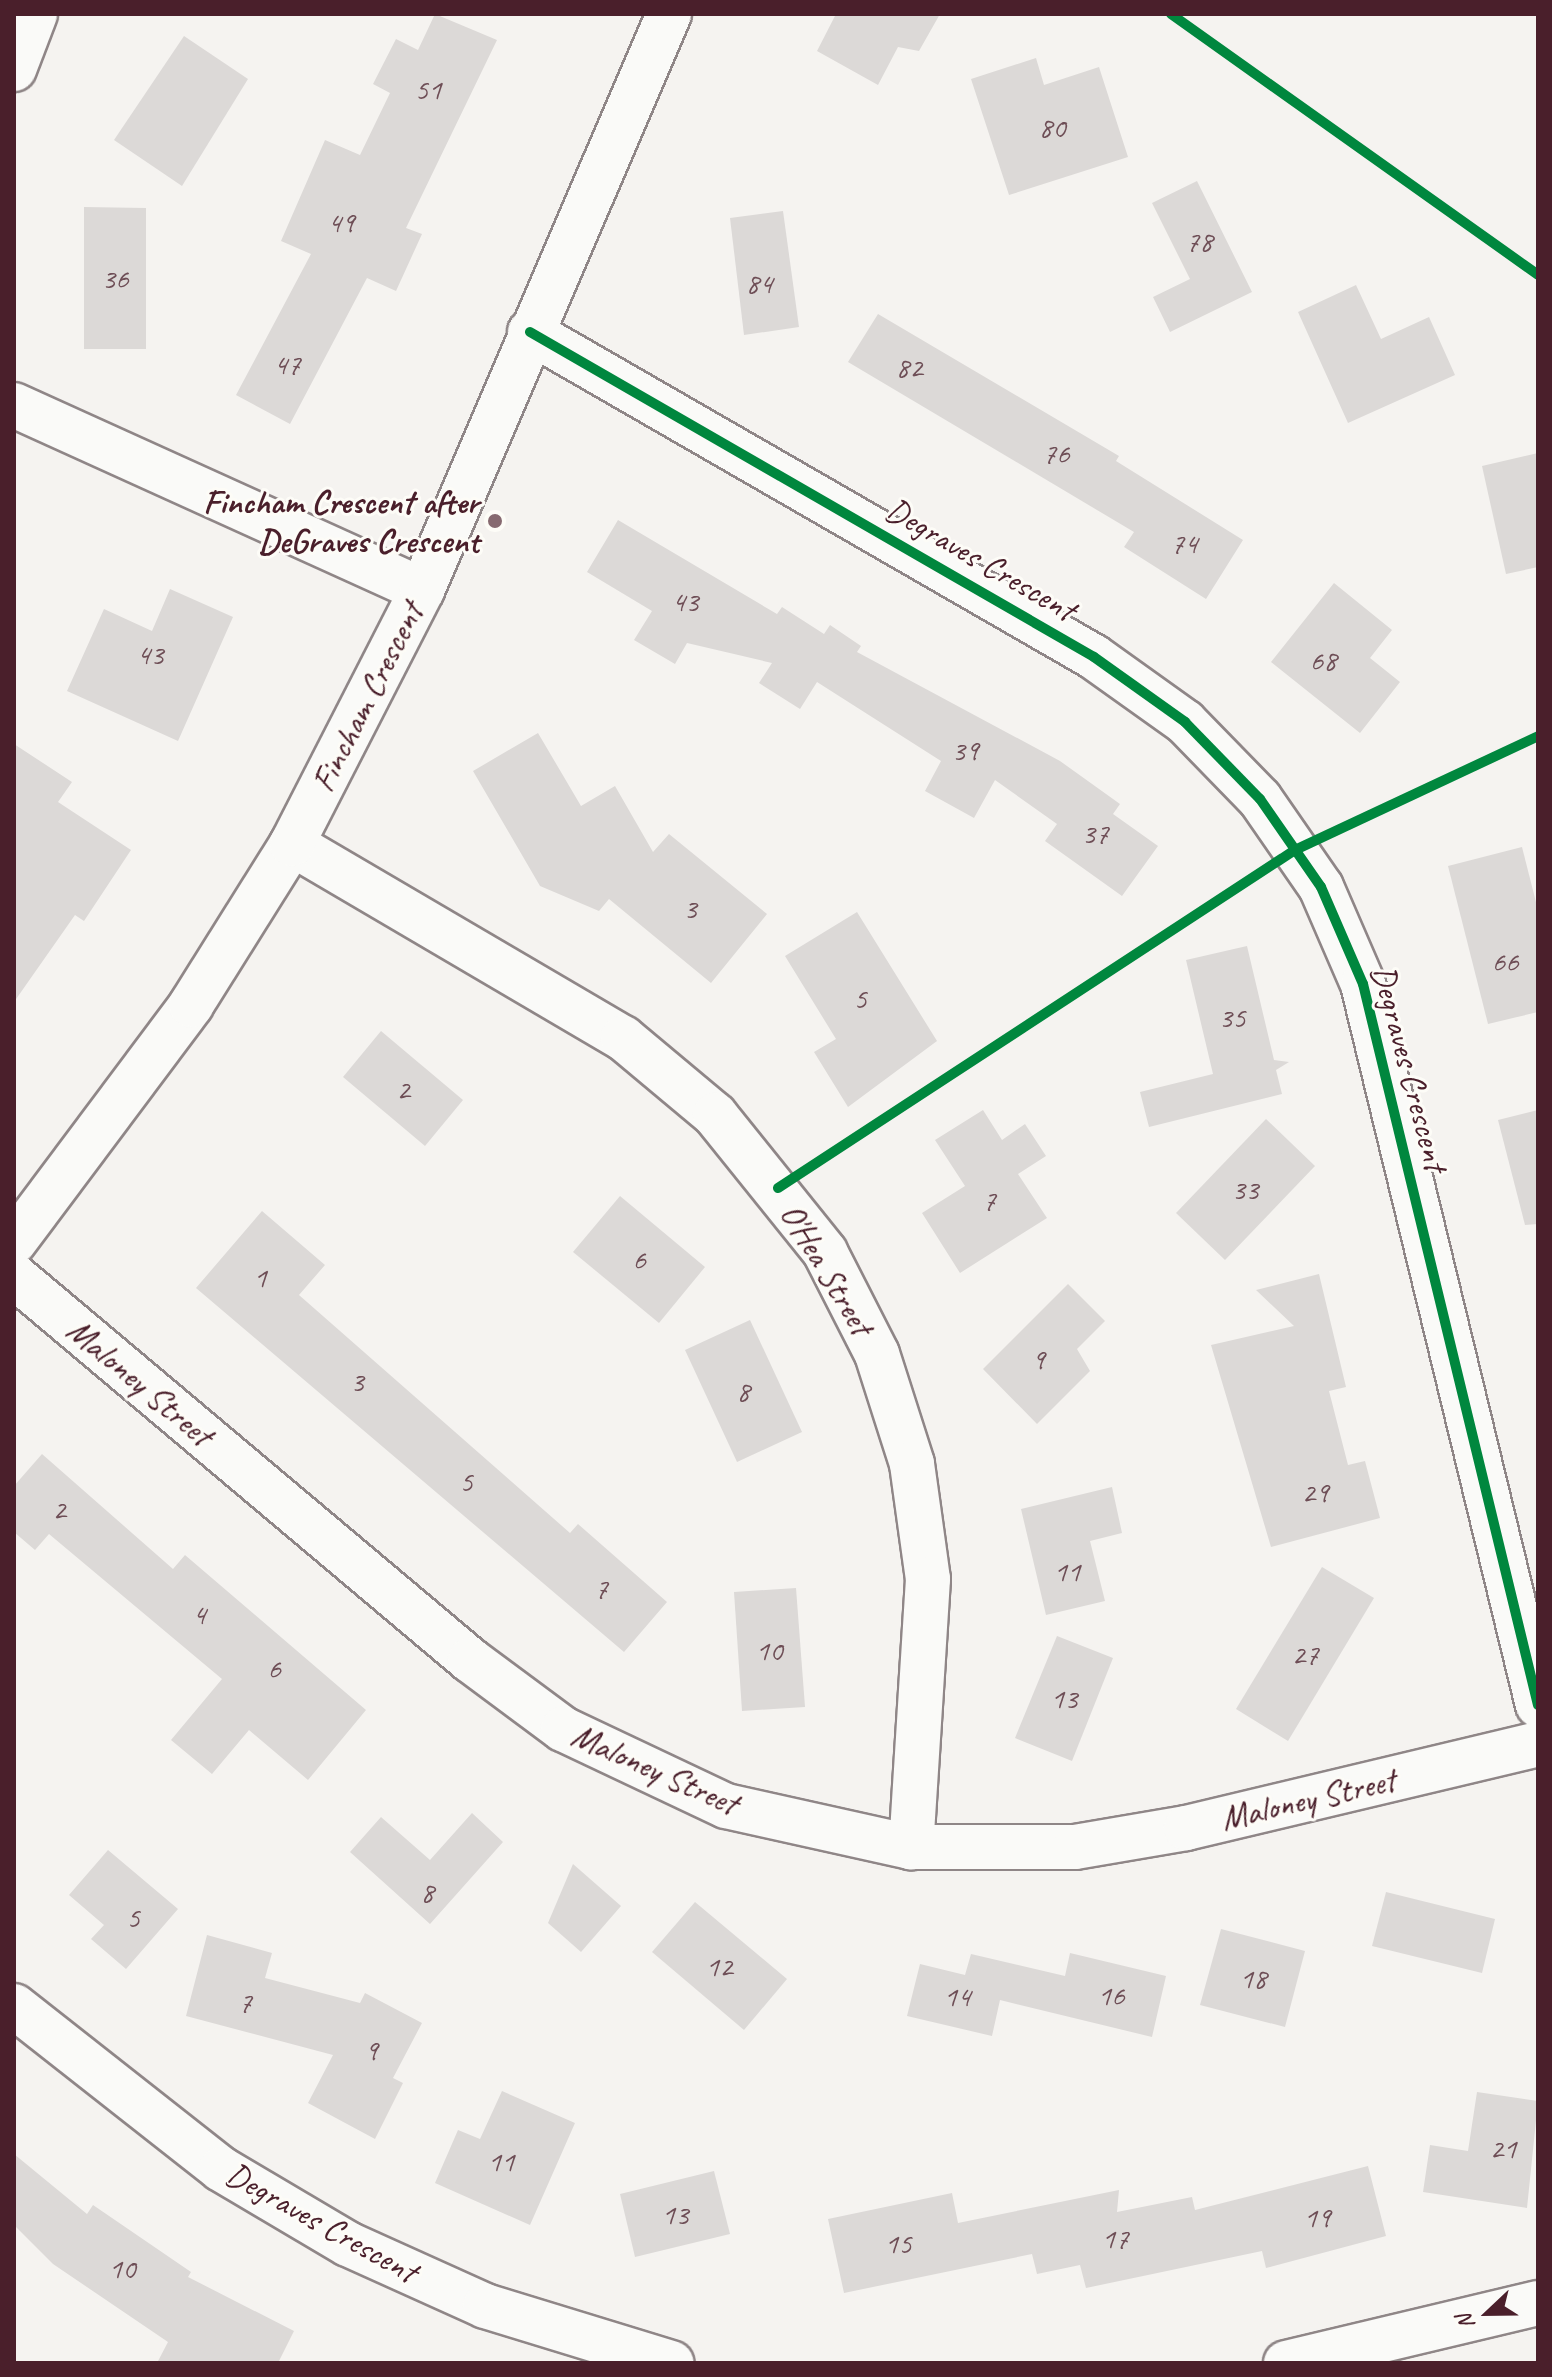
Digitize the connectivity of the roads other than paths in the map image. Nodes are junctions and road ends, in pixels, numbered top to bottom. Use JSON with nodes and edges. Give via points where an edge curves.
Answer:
{"nodes":[{"id":1,"x":35,"y":14,"type":"edge"},
{"id":2,"x":669,"y":14,"type":"edge"},
{"id":3,"x":14,"y":69,"type":"edge"},
{"id":4,"x":530,"y":332,"type":"junction"},
{"id":5,"x":14,"y":405,"type":"edge"},
{"id":6,"x":422,"y":590,"type":"junction"},
{"id":7,"x":292,"y":844,"type":"junction"},
{"id":8,"x":14,"y":1242,"type":"edge"},
{"id":9,"x":14,"y":1276,"type":"edge"},
{"id":10,"x":1538,"y":1705,"type":"edge"},
{"id":11,"x":1538,"y":1744,"type":"edge"},
{"id":12,"x":911,"y":1847,"type":"junction"},
{"id":13,"x":14,"y":2006,"type":"edge"},
{"id":14,"x":1538,"y":2303,"type":"edge"},
{"id":15,"x":671,"y":2363,"type":"edge"},
{"id":16,"x":1286,"y":2363,"type":"edge"}],
"edges":[{"from":1,"to":3,"type":"street"},
{"from":2,"to":4,"type":"street","name":"Fincham Crescent"},
{"from":4,"to":6,"type":"street","name":"Fincham Crescent"},
{"from":4,"to":10,"type":"street","name":"Degraves Crescent","via":[[1094,657],[1185,722],[1260,799],[1321,887],[1363,984]]},
{"from":5,"to":6,"type":"street"},
{"from":6,"to":7,"type":"street","name":"Fincham Crescent"},
{"from":7,"to":8,"type":"street","name":"Fincham Crescent","via":[[191,1005]]},
{"from":7,"to":12,"type":"street","name":"O'Hea Street","via":[[623,1038],[715,1115],[825,1252],[877,1354],[912,1464],[928,1579]]},
{"from":9,"to":12,"type":"street","name":"Maloney Street","via":[[470,1660],[563,1729],[726,1806]]},
{"from":11,"to":12,"type":"street","name":"Maloney Street","via":[[1089,1845]]},
{"from":13,"to":15,"type":"street","name":"Degraves Crescent","via":[[221,2169],[348,2244],[485,2306]]},
{"from":14,"to":16,"type":"street"}]}
